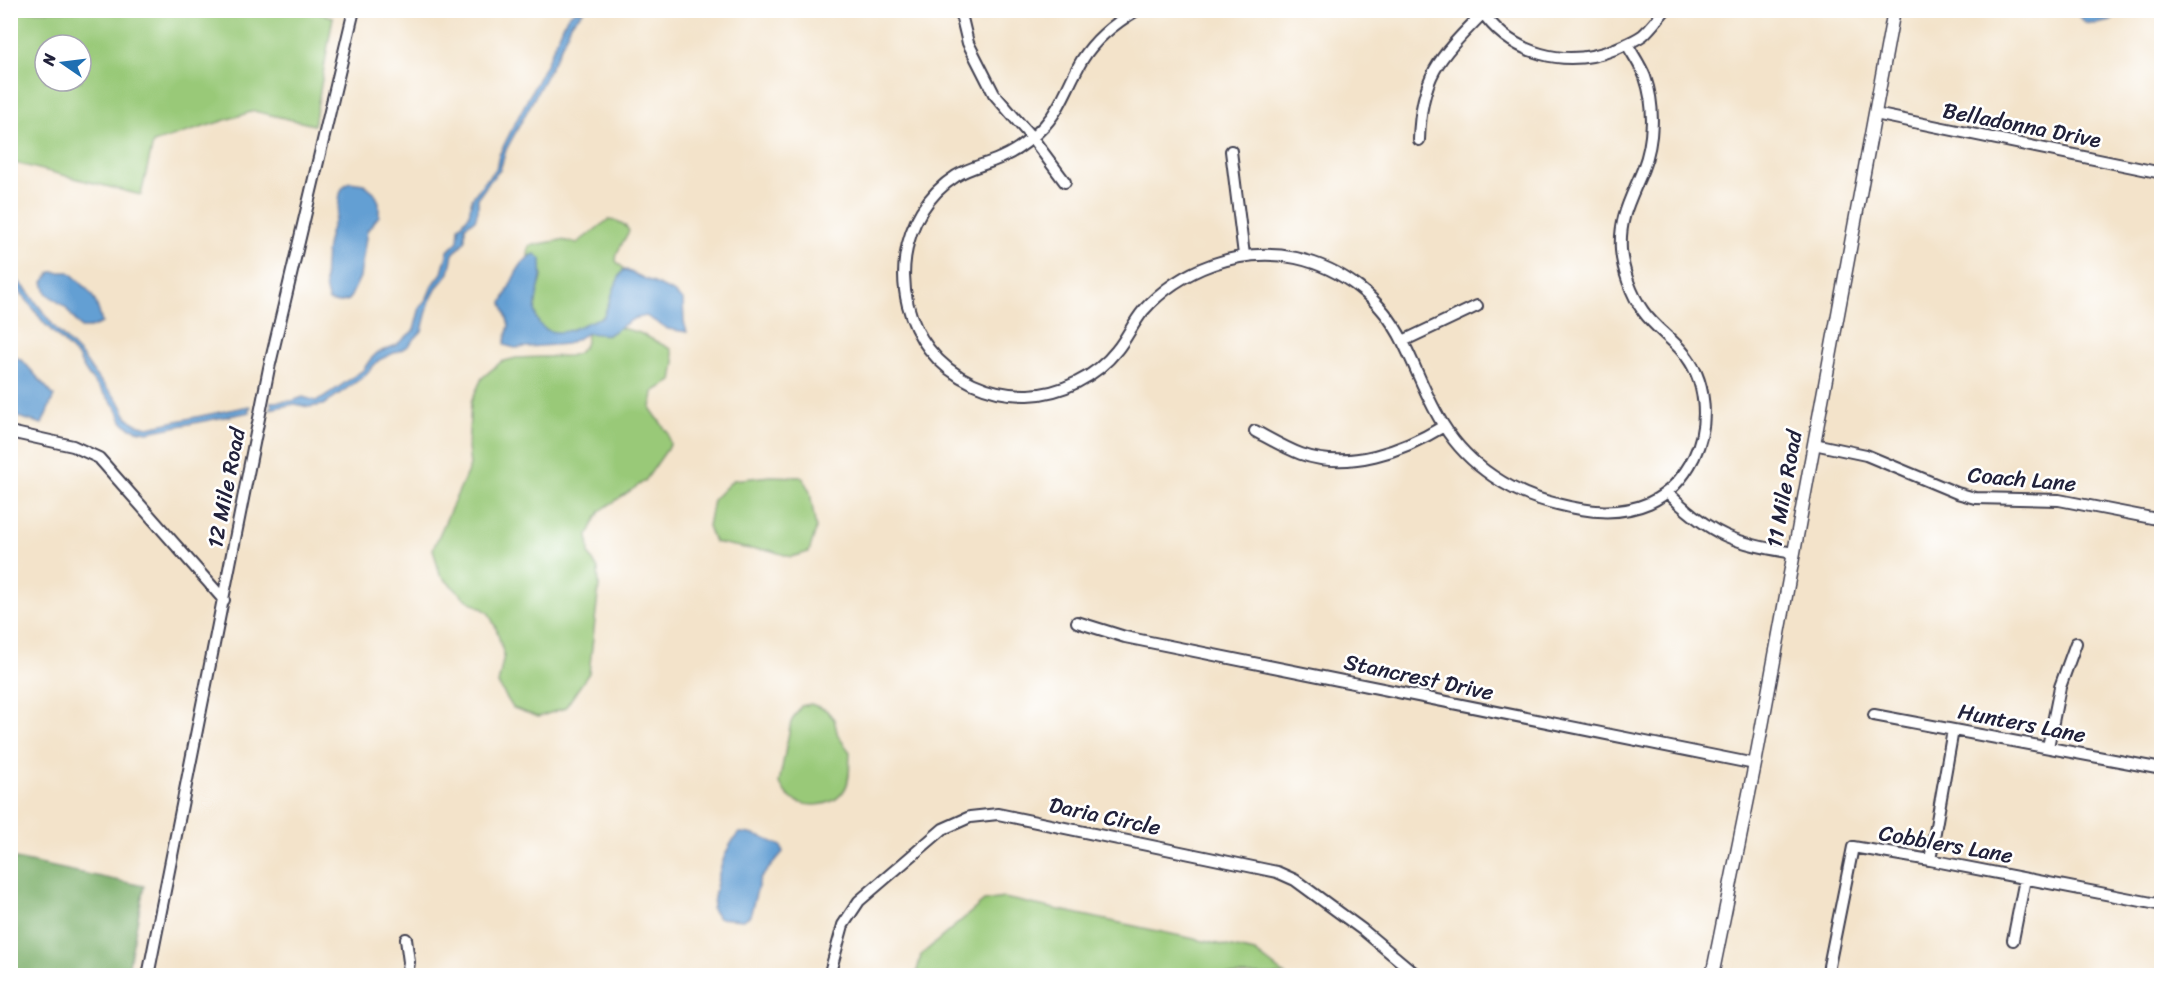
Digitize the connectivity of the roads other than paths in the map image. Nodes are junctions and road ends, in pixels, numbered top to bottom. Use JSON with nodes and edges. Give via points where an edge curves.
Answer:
{"nodes":[{"id":1,"x":354,"y":10,"type":"edge"},
{"id":2,"x":960,"y":10,"type":"edge"},
{"id":3,"x":1137,"y":10,"type":"edge"},
{"id":4,"x":1665,"y":10,"type":"edge"},
{"id":5,"x":1894,"y":10,"type":"edge"},
{"id":6,"x":1482,"y":12,"type":"edge"},
{"id":7,"x":1627,"y":44,"type":"junction"},
{"id":8,"x":1875,"y":114,"type":"junction"},
{"id":9,"x":1033,"y":138,"type":"junction"},
{"id":10,"x":1419,"y":140,"type":"dead end"},
{"id":11,"x":1231,"y":151,"type":"dead end"},
{"id":12,"x":2162,"y":173,"type":"edge"},
{"id":13,"x":1065,"y":182,"type":"dead end"},
{"id":14,"x":1244,"y":255,"type":"junction"},
{"id":15,"x":1477,"y":306,"type":"dead end"},
{"id":16,"x":1403,"y":341,"type":"junction"},
{"id":17,"x":1444,"y":426,"type":"junction"},
{"id":18,"x":1255,"y":431,"type":"dead end"},
{"id":19,"x":10,"y":432,"type":"edge"},
{"id":20,"x":1814,"y":444,"type":"junction"},
{"id":21,"x":1668,"y":492,"type":"junction"},
{"id":22,"x":2162,"y":520,"type":"edge"},
{"id":23,"x":1794,"y":553,"type":"junction"},
{"id":24,"x":224,"y":600,"type":"junction"},
{"id":25,"x":1077,"y":622,"type":"dead end"},
{"id":26,"x":2076,"y":643,"type":"dead end"},
{"id":27,"x":1875,"y":715,"type":"dead end"},
{"id":28,"x":1953,"y":729,"type":"junction"},
{"id":29,"x":2048,"y":747,"type":"junction"},
{"id":30,"x":1755,"y":764,"type":"junction"},
{"id":31,"x":2162,"y":769,"type":"edge"},
{"id":32,"x":1930,"y":860,"type":"junction"},
{"id":33,"x":2025,"y":879,"type":"junction"},
{"id":34,"x":2162,"y":905,"type":"edge"},
{"id":35,"x":406,"y":939,"type":"dead end"},
{"id":36,"x":2013,"y":940,"type":"dead end"},
{"id":37,"x":148,"y":975,"type":"edge"},
{"id":38,"x":407,"y":975,"type":"edge"},
{"id":39,"x":829,"y":975,"type":"edge"},
{"id":40,"x":1418,"y":975,"type":"edge"},
{"id":41,"x":1712,"y":975,"type":"edge"},
{"id":42,"x":1827,"y":975,"type":"edge"}],
"edges":[{"from":1,"to":24,"type":"street","name":"12 Mile Road","via":[[269,368]]},
{"from":2,"to":9,"type":"street","via":[[968,43],[994,94]]},
{"from":3,"to":9,"type":"street","via":[[1105,32],[1089,50],[1058,109]]},
{"from":4,"to":7,"type":"street","via":[[1644,34]]},
{"from":5,"to":8,"type":"street","name":"11 Mile Road"},
{"from":6,"to":7,"type":"street","via":[[1515,44],[1556,58],[1579,59]]},
{"from":6,"to":10,"type":"street","via":[[1448,49],[1427,84],[1420,111]]},
{"from":7,"to":21,"type":"street","via":[[1645,78],[1652,136],[1622,220],[1623,267],[1644,313],[1690,361],[1704,407],[1700,444]]},
{"from":8,"to":12,"type":"street","name":"Belladonna Drive"},
{"from":8,"to":20,"type":"street","name":"11 Mile Road"},
{"from":9,"to":13,"type":"street"},
{"from":9,"to":14,"type":"street","via":[[1002,158],[963,172],[946,184],[921,213],[907,246],[903,279],[914,327],[941,363],[966,380],[996,392],[1028,395],[1078,382],[1105,363],[1143,311],[1160,295],[1191,273]]},
{"from":11,"to":14,"type":"street"},
{"from":14,"to":16,"type":"street","via":[[1280,256],[1329,269],[1375,302]]},
{"from":15,"to":16,"type":"street"},
{"from":16,"to":17,"type":"street"},
{"from":17,"to":18,"type":"street","via":[[1400,450],[1329,460],[1302,454]]},
{"from":17,"to":21,"type":"street","via":[[1485,471],[1511,488],[1546,502],[1616,512],[1650,503]]},
{"from":19,"to":24,"type":"street","via":[[73,446],[99,458]]},
{"from":20,"to":22,"type":"street","name":"Coach Lane","via":[[1866,454],[1975,498],[2059,500]]},
{"from":20,"to":23,"type":"street","name":"11 Mile Road"},
{"from":21,"to":23,"type":"street","via":[[1691,516],[1719,534]]},
{"from":23,"to":30,"type":"street","name":"11 Mile Road"},
{"from":24,"to":37,"type":"street","name":"12 Mile Road"},
{"from":25,"to":30,"type":"street","name":"Stancrest Drive","via":[[1125,637]]},
{"from":26,"to":29,"type":"street","via":[[2060,687]]},
{"from":27,"to":28,"type":"street","name":"Hunters Lane"},
{"from":28,"to":29,"type":"street","name":"Hunters Lane"},
{"from":28,"to":32,"type":"street"},
{"from":29,"to":31,"type":"street","name":"Hunters Lane"},
{"from":30,"to":41,"type":"street","name":"11 Mile Road"},
{"from":32,"to":33,"type":"street","name":"Cobblers Lane"},
{"from":32,"to":42,"type":"street","name":"Cobblers Lane","via":[[1853,847]]},
{"from":33,"to":34,"type":"street","name":"Cobblers Lane"},
{"from":33,"to":36,"type":"street"},
{"from":35,"to":38,"type":"street"},
{"from":39,"to":40,"type":"street","name":"Daria Circle","via":[[843,925],[859,901],[943,829],[970,817],[998,814],[1277,872],[1295,880]]}]}
